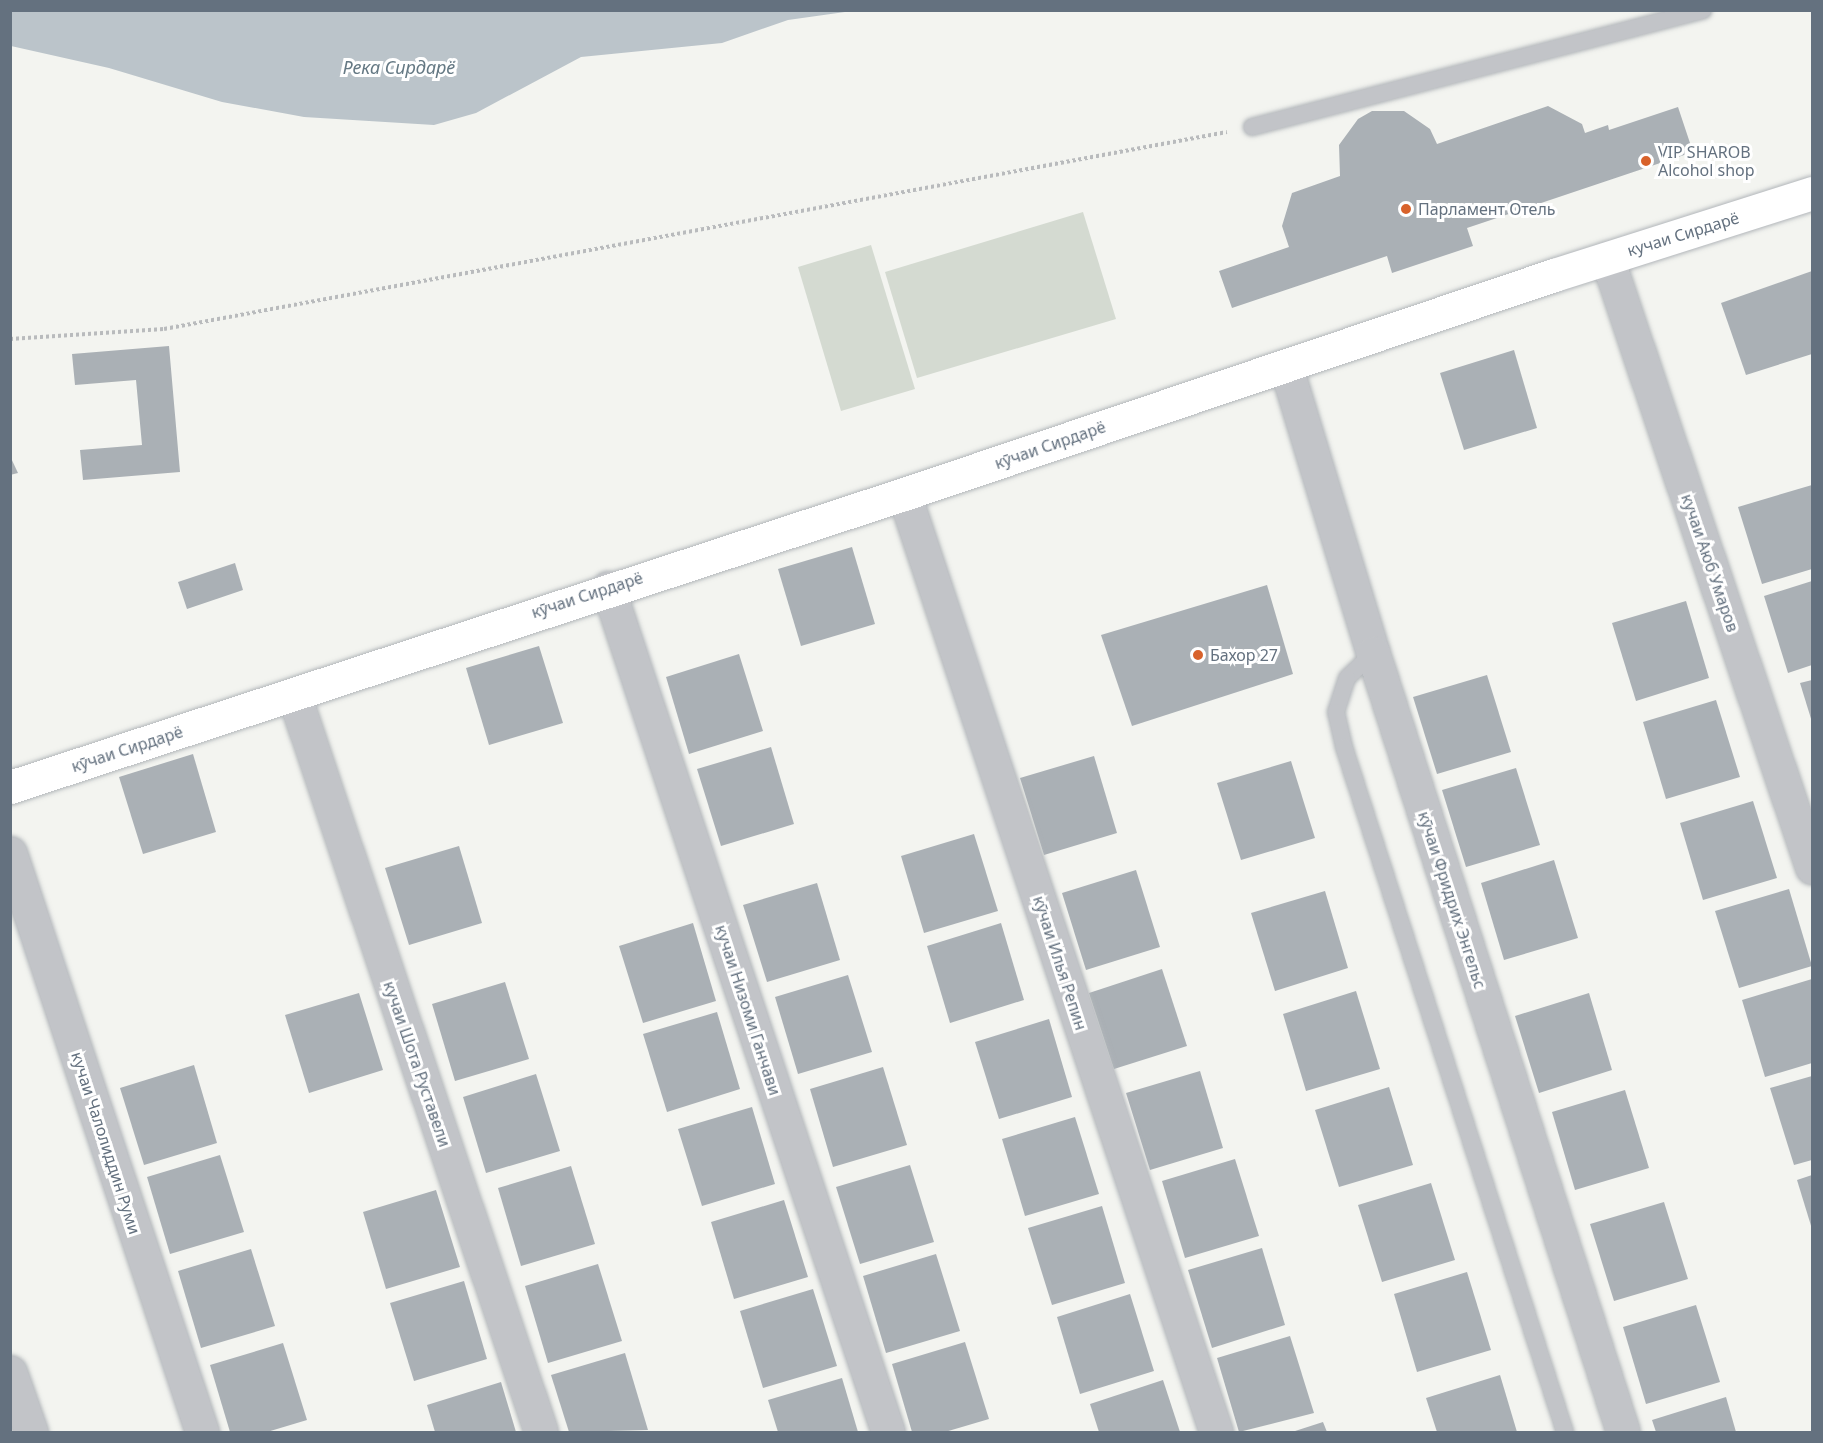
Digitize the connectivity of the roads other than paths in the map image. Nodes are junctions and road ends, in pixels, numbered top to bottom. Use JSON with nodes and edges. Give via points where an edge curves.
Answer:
{"nodes":[{"id":1,"x":1703,"y":10,"type":"edge"},
{"id":2,"x":1252,"y":127,"type":"road end"},
{"id":3,"x":1812,"y":193,"type":"edge"},
{"id":4,"x":1606,"y":258,"type":"junction"},
{"id":5,"x":1286,"y":367,"type":"junction"},
{"id":6,"x":904,"y":494,"type":"junction"},
{"id":7,"x":608,"y":588,"type":"junction"},
{"id":8,"x":1372,"y":653,"type":"junction"},
{"id":9,"x":294,"y":695,"type":"junction"},
{"id":10,"x":10,"y":787,"type":"edge"},
{"id":11,"x":10,"y":853,"type":"edge"},
{"id":12,"x":1812,"y":867,"type":"edge"},
{"id":13,"x":10,"y":1372,"type":"edge"},
{"id":14,"x":31,"y":1432,"type":"edge"},
{"id":15,"x":202,"y":1432,"type":"edge"},
{"id":16,"x":541,"y":1432,"type":"edge"},
{"id":17,"x":888,"y":1432,"type":"edge"},
{"id":18,"x":1216,"y":1432,"type":"edge"},
{"id":19,"x":1564,"y":1432,"type":"edge"},
{"id":20,"x":1623,"y":1432,"type":"edge"}],
"edges":[{"from":1,"to":2,"type":"lane"},
{"from":3,"to":4,"type":"main road","name":"кучаи Сирдарё"},
{"from":4,"to":5,"type":"main road","name":"кучаи Сирдарё"},
{"from":4,"to":12,"type":"street","name":"кучаи Аюб Умаров"},
{"from":5,"to":6,"type":"main road","name":"кӯчаи Сирдарё"},
{"from":5,"to":8,"type":"street","name":"кӯчаи Фридрих Энгельс"},
{"from":6,"to":7,"type":"main road","name":"кӯчаи Сирдарё"},
{"from":6,"to":18,"type":"street","name":"кӯчаи Илья Репин"},
{"from":7,"to":9,"type":"main road","name":"кӯчаи Сирдарё"},
{"from":7,"to":17,"type":"street","name":"кучаи Низоми Ганчави"},
{"from":8,"to":19,"type":"lane","via":[[1347,678],[1336,712],[1344,747]]},
{"from":8,"to":20,"type":"street","name":"кӯчаи Фридрих Энгельс"},
{"from":9,"to":10,"type":"main road","name":"кӯчаи Сирдарё"},
{"from":9,"to":16,"type":"street","name":"кучаи Шота Руставели"},
{"from":11,"to":15,"type":"street","name":"кучаи Чалолиддин Руми"},
{"from":13,"to":14,"type":"street"}]}
